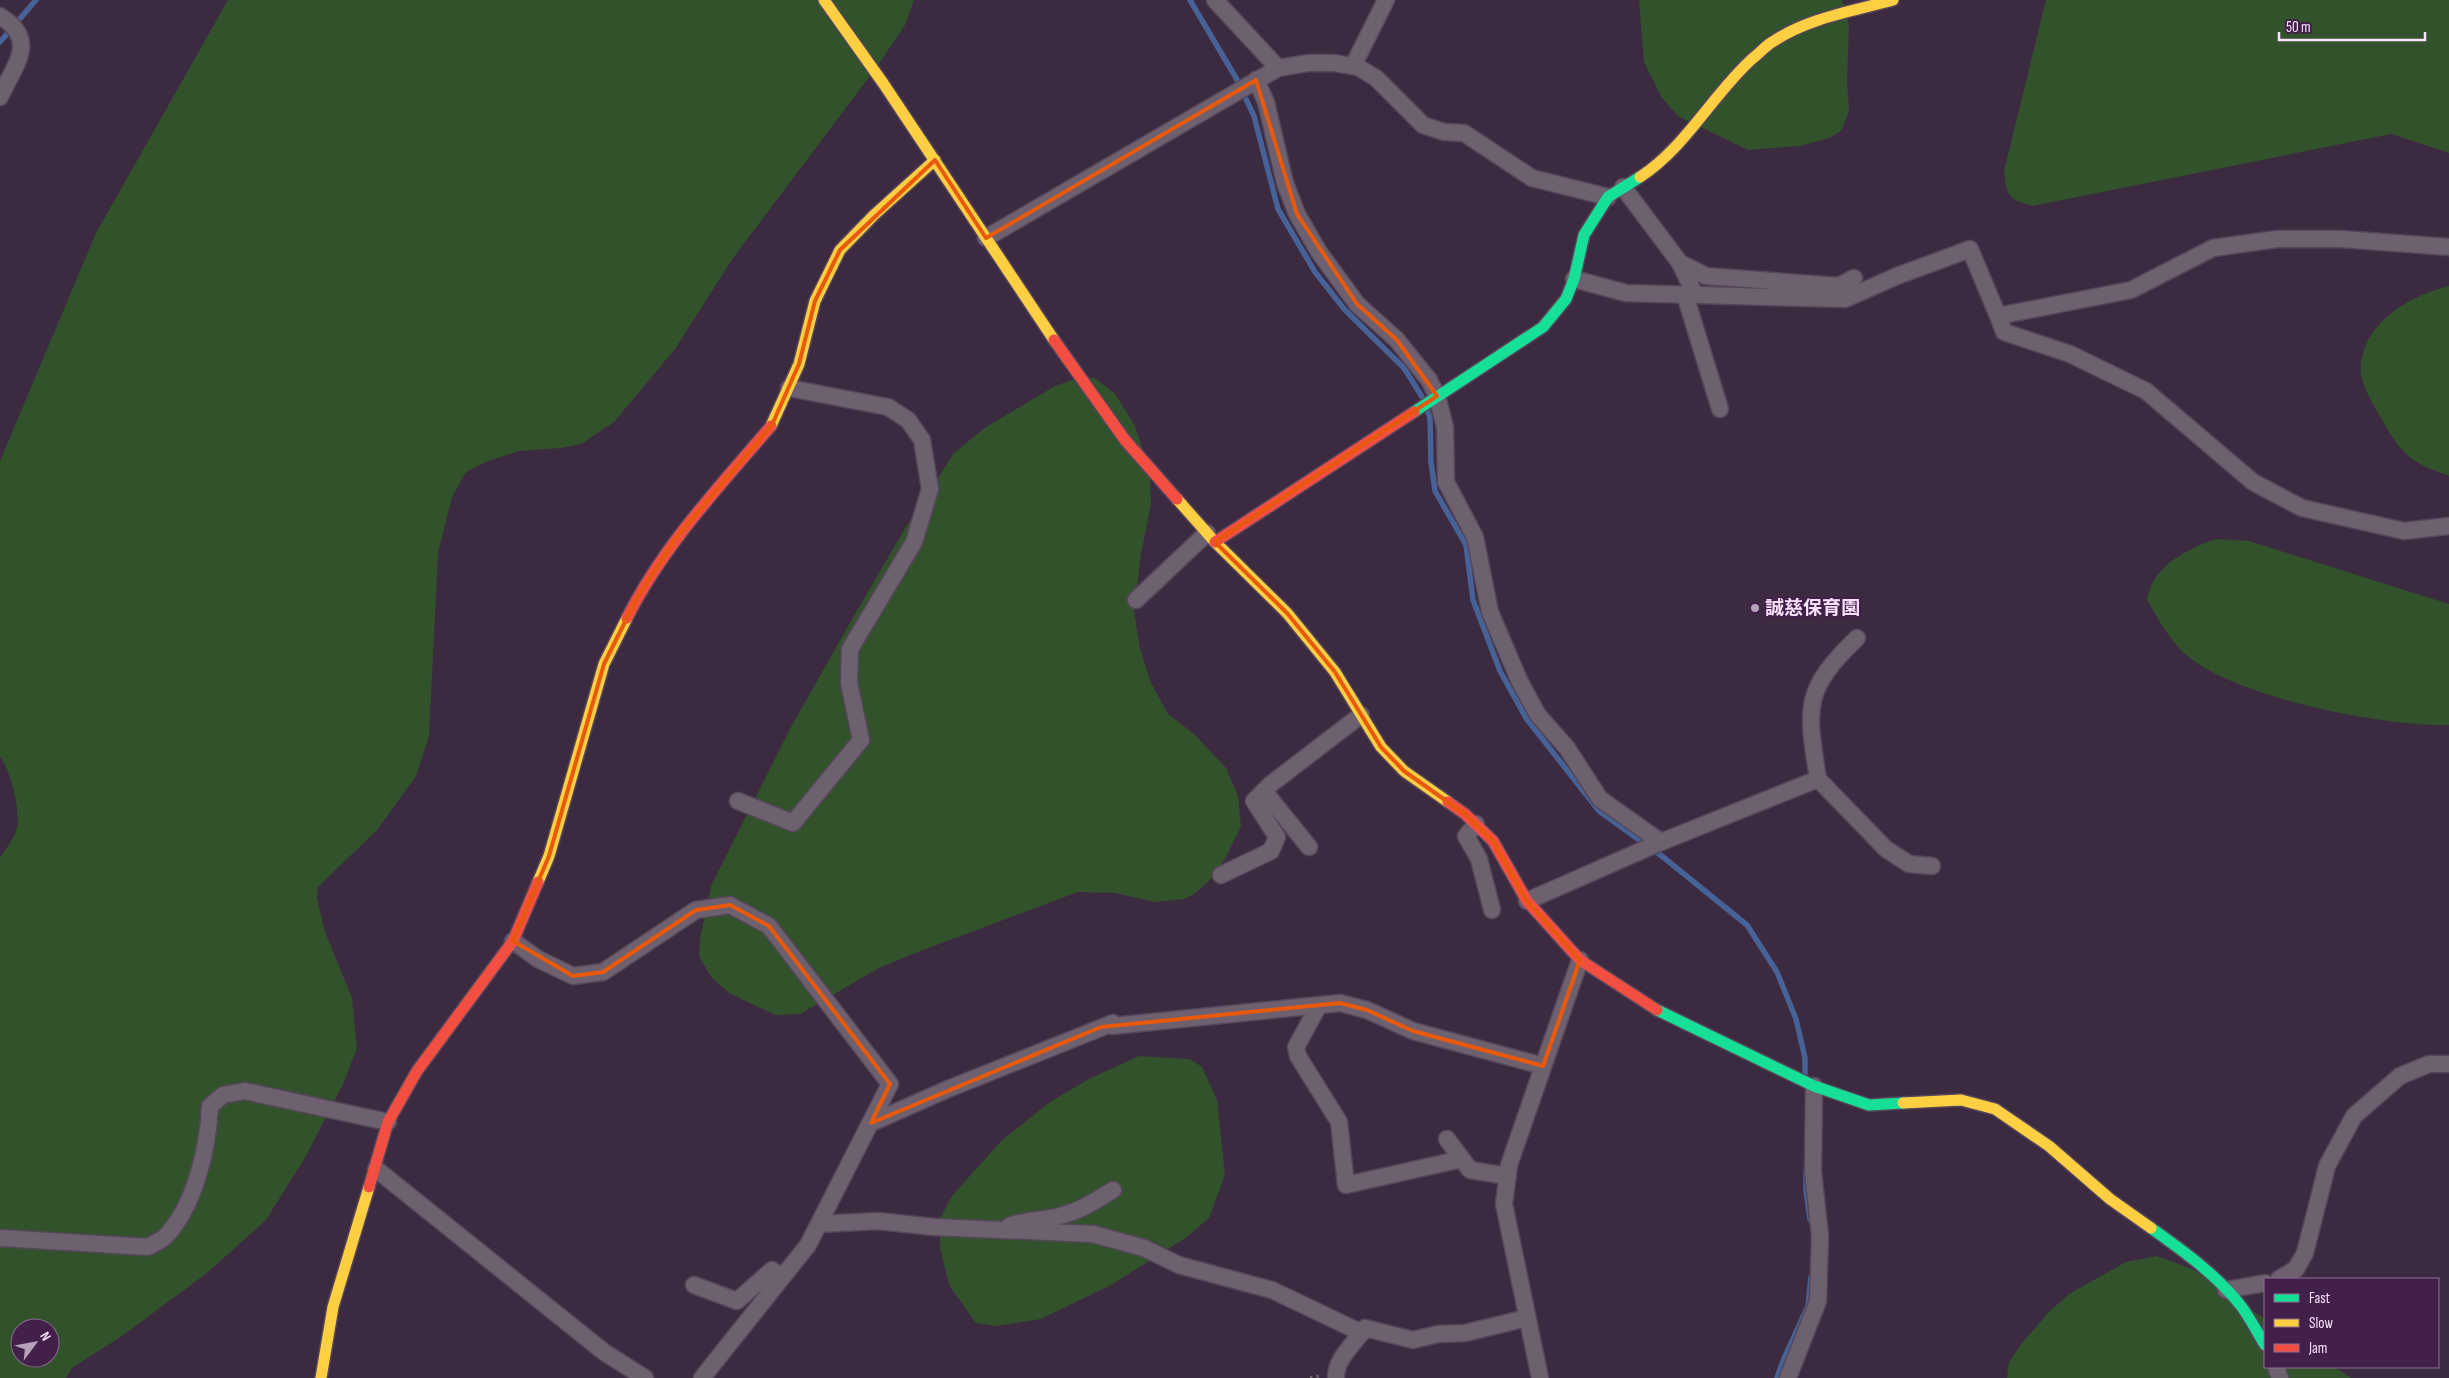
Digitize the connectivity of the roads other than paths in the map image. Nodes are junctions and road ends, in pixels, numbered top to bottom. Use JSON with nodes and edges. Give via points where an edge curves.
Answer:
{"nodes":[{"id":1,"x":824,"y":0,"type":"edge"},
{"id":2,"x":1215,"y":0,"type":"edge"},
{"id":3,"x":1386,"y":0,"type":"edge"},
{"id":4,"x":1893,"y":0,"type":"edge"},
{"id":5,"x":1844,"y":6,"type":"edge"},
{"id":6,"x":0,"y":16,"type":"edge"},
{"id":7,"x":1353,"y":66,"type":"junction"},
{"id":8,"x":1278,"y":68,"type":"junction"},
{"id":9,"x":1256,"y":80,"type":"junction"},
{"id":10,"x":0,"y":97,"type":"edge"},
{"id":11,"x":935,"y":160,"type":"junction"},
{"id":12,"x":1623,"y":187,"type":"junction"},
{"id":13,"x":1608,"y":197,"type":"junction"},
{"id":14,"x":986,"y":238,"type":"junction"},
{"id":15,"x":2449,"y":247,"type":"edge"},
{"id":16,"x":1680,"y":263,"type":"junction"},
{"id":17,"x":1854,"y":278,"type":"dead end"},
{"id":18,"x":1574,"y":279,"type":"junction"},
{"id":19,"x":1690,"y":295,"type":"junction"},
{"id":20,"x":1998,"y":316,"type":"junction"},
{"id":21,"x":789,"y":388,"type":"junction"},
{"id":22,"x":1437,"y":396,"type":"junction"},
{"id":23,"x":1720,"y":409,"type":"dead end"},
{"id":24,"x":2449,"y":526,"type":"edge"},
{"id":25,"x":1211,"y":538,"type":"junction"},
{"id":26,"x":1136,"y":600,"type":"dead end"},
{"id":27,"x":1857,"y":638,"type":"dead end"},
{"id":28,"x":1361,"y":715,"type":"junction"},
{"id":29,"x":1818,"y":779,"type":"junction"},
{"id":30,"x":1264,"y":791,"type":"junction"},
{"id":31,"x":738,"y":801,"type":"dead end"},
{"id":32,"x":1476,"y":824,"type":"junction"},
{"id":33,"x":1662,"y":842,"type":"junction"},
{"id":34,"x":1309,"y":847,"type":"dead end"},
{"id":35,"x":1932,"y":866,"type":"dead end"},
{"id":36,"x":1221,"y":875,"type":"dead end"},
{"id":37,"x":1527,"y":901,"type":"junction"},
{"id":38,"x":1492,"y":910,"type":"dead end"},
{"id":39,"x":514,"y":941,"type":"junction"},
{"id":40,"x":1580,"y":960,"type":"junction"},
{"id":41,"x":1319,"y":1005,"type":"junction"},
{"id":42,"x":2449,"y":1064,"type":"edge"},
{"id":43,"x":1543,"y":1066,"type":"junction"},
{"id":44,"x":1814,"y":1086,"type":"junction"},
{"id":45,"x":388,"y":1122,"type":"junction"},
{"id":46,"x":871,"y":1123,"type":"junction"},
{"id":47,"x":1446,"y":1138,"type":"dead end"},
{"id":48,"x":1462,"y":1159,"type":"junction"},
{"id":49,"x":376,"y":1169,"type":"junction"},
{"id":50,"x":1508,"y":1176,"type":"junction"},
{"id":51,"x":1113,"y":1190,"type":"dead end"},
{"id":52,"x":819,"y":1224,"type":"junction"},
{"id":53,"x":1000,"y":1230,"type":"junction"},
{"id":54,"x":0,"y":1238,"type":"edge"},
{"id":55,"x":782,"y":1277,"type":"junction"},
{"id":56,"x":2282,"y":1278,"type":"edge"},
{"id":57,"x":2264,"y":1283,"type":"edge"},
{"id":58,"x":694,"y":1285,"type":"dead end"},
{"id":59,"x":2226,"y":1290,"type":"junction"},
{"id":60,"x":1527,"y":1318,"type":"junction"},
{"id":61,"x":1362,"y":1333,"type":"junction"},
{"id":62,"x":2264,"y":1343,"type":"edge"},
{"id":63,"x":321,"y":1378,"type":"edge"},
{"id":64,"x":645,"y":1378,"type":"edge"},
{"id":65,"x":702,"y":1378,"type":"edge"},
{"id":66,"x":1336,"y":1378,"type":"edge"},
{"id":67,"x":1540,"y":1378,"type":"edge"},
{"id":68,"x":1788,"y":1378,"type":"edge"}],
"edges":[{"from":1,"to":11,"type":"street"},
{"from":2,"to":8,"type":"street"},
{"from":3,"to":7,"type":"street"},
{"from":4,"to":5,"type":"street"},
{"from":5,"to":12,"type":"street","via":[[1773,41],[1737,73],[1681,143],[1658,166]]},
{"from":6,"to":10,"type":"street","via":[[20,32],[23,45]]},
{"from":7,"to":8,"type":"street","via":[[1308,62]]},
{"from":7,"to":13,"type":"street","via":[[1376,78],[1423,125],[1444,132],[1464,133],[1532,178]]},
{"from":8,"to":9,"type":"street"},
{"from":9,"to":14,"type":"street"},
{"from":9,"to":22,"type":"street","via":[[1266,102],[1285,183],[1297,214],[1319,252],[1357,304],[1397,340],[1429,380]]},
{"from":11,"to":14,"type":"street"},
{"from":11,"to":21,"type":"street","via":[[840,250],[815,301],[799,364]]},
{"from":12,"to":13,"type":"street"},
{"from":12,"to":16,"type":"street"},
{"from":13,"to":18,"type":"street","via":[[1584,235]]},
{"from":14,"to":25,"type":"street","via":[[1125,440]]},
{"from":15,"to":20,"type":"street","via":[[2341,239],[2277,239],[2213,248],[2131,290]]},
{"from":16,"to":17,"type":"street","via":[[1706,276],[1839,286]]},
{"from":16,"to":19,"type":"street"},
{"from":18,"to":19,"type":"street","via":[[1626,293]]},
{"from":18,"to":22,"type":"street","via":[[1566,299],[1543,327]]},
{"from":19,"to":20,"type":"street","via":[[1845,299],[1970,249]]},
{"from":19,"to":23,"type":"street"},
{"from":20,"to":24,"type":"street","via":[[2004,332],[2070,354],[2146,391],[2253,482],[2302,508],[2404,531]]},
{"from":21,"to":31,"type":"street","via":[[888,407],[908,420],[922,440],[930,489],[914,542],[850,649],[849,683],[861,740],[793,824]]},
{"from":21,"to":39,"type":"street","via":[[772,425],[676,538],[636,598],[604,664],[549,856]]},
{"from":22,"to":25,"type":"street"},
{"from":22,"to":33,"type":"street","via":[[1445,427],[1446,482],[1475,537],[1490,612],[1520,682],[1538,715],[1567,748],[1600,799]]},
{"from":25,"to":26,"type":"street"},
{"from":25,"to":28,"type":"street","via":[[1287,613],[1335,672]]},
{"from":27,"to":29,"type":"street","via":[[1834,660],[1814,692],[1810,725]]},
{"from":28,"to":30,"type":"street"},
{"from":28,"to":32,"type":"street","via":[[1381,747],[1404,771]]},
{"from":29,"to":33,"type":"street"},
{"from":29,"to":35,"type":"street","via":[[1886,849],[1909,864]]},
{"from":30,"to":34,"type":"street"},
{"from":30,"to":36,"type":"street","via":[[1254,801],[1277,837],[1271,850]]},
{"from":32,"to":37,"type":"street","via":[[1493,841]]},
{"from":32,"to":38,"type":"street","via":[[1466,836],[1479,859]]},
{"from":33,"to":37,"type":"street"},
{"from":37,"to":40,"type":"street"},
{"from":39,"to":45,"type":"street","via":[[417,1071]]},
{"from":39,"to":46,"type":"street","via":[[538,959],[573,976],[603,972],[696,910],[730,905],[769,926],[890,1084]]},
{"from":40,"to":43,"type":"street"},
{"from":40,"to":44,"type":"street","via":[[1667,1016]]},
{"from":41,"to":43,"type":"street","via":[[1340,1003],[1368,1010],[1413,1031]]},
{"from":41,"to":46,"type":"street","via":[[1112,1026],[1113,1023]]},
{"from":41,"to":48,"type":"street","via":[[1296,1047],[1298,1056],[1339,1122],[1346,1185]]},
{"from":42,"to":56,"type":"street","via":[[2429,1064],[2400,1076],[2354,1116],[2327,1166],[2305,1253],[2296,1269]]},
{"from":43,"to":50,"type":"street"},
{"from":44,"to":59,"type":"street","via":[[1869,1105],[1960,1100],[1995,1109],[2049,1146],[2110,1199],[2175,1245]]},
{"from":44,"to":68,"type":"street","via":[[1813,1172],[1820,1236],[1818,1302]]},
{"from":45,"to":49,"type":"street"},
{"from":45,"to":54,"type":"street","via":[[244,1091],[223,1095],[210,1106],[208,1135],[194,1186],[175,1224],[163,1239],[148,1247]]},
{"from":46,"to":52,"type":"street"},
{"from":47,"to":48,"type":"street"},
{"from":48,"to":50,"type":"street","via":[[1470,1170]]},
{"from":49,"to":63,"type":"street","via":[[333,1307]]},
{"from":49,"to":64,"type":"street","via":[[604,1352]]},
{"from":50,"to":60,"type":"street","via":[[1504,1204]]},
{"from":51,"to":53,"type":"street","via":[[1088,1206],[1062,1216],[1023,1221]]},
{"from":52,"to":53,"type":"street","via":[[878,1222]]},
{"from":52,"to":55,"type":"street","via":[[808,1245]]},
{"from":53,"to":61,"type":"street","via":[[1093,1234],[1144,1248],[1179,1265],[1272,1290]]},
{"from":55,"to":58,"type":"street","via":[[772,1270],[737,1301]]},
{"from":55,"to":65,"type":"street"},
{"from":57,"to":59,"type":"street"},
{"from":59,"to":62,"type":"street","via":[[2242,1306]]},
{"from":60,"to":61,"type":"street","via":[[1465,1333],[1438,1334],[1413,1340],[1365,1328]]},
{"from":60,"to":67,"type":"street"},
{"from":61,"to":66,"type":"street","via":[[1342,1359]]}]}
